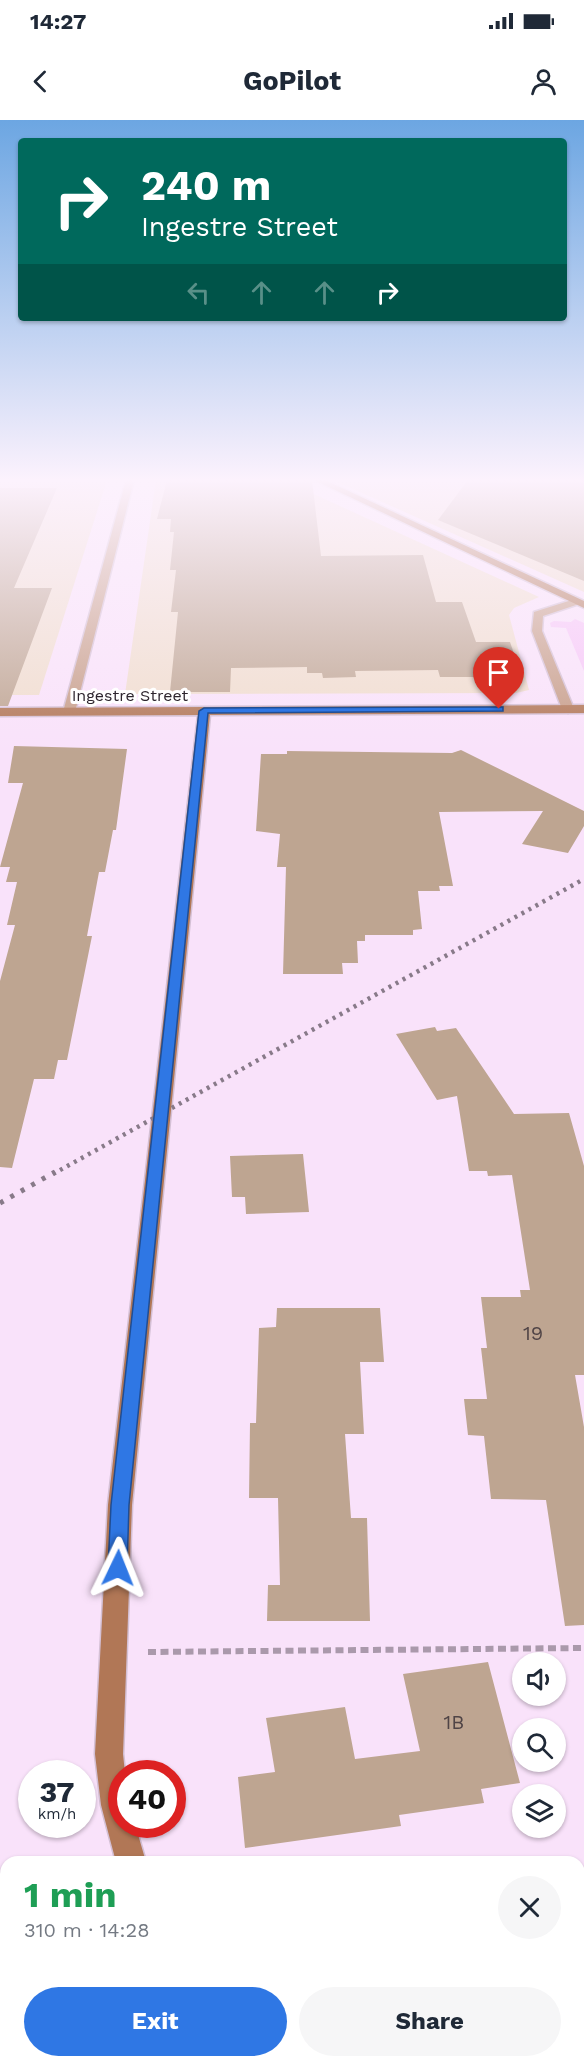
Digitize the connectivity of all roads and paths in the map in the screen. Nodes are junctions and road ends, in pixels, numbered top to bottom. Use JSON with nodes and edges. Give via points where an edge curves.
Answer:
{"nodes":[{"id":1,"x":106,"y":571,"type":"edge"},
{"id":2,"x":511,"y":571,"type":"edge"},
{"id":3,"x":579,"y":603,"type":"edge"},
{"id":4,"x":568,"y":709,"type":"junction"},
{"id":5,"x":584,"y":709,"type":"edge"},
{"id":6,"x":204,"y":711,"type":"junction"},
{"id":7,"x":0,"y":712,"type":"edge"},
{"id":8,"x":69,"y":712,"type":"junction"},
{"id":9,"x":584,"y":1648,"type":"edge"},
{"id":10,"x":115,"y":1653,"type":"junction"},
{"id":11,"x":124,"y":1856,"type":"edge"}],
"edges":[{"from":1,"to":8,"type":"street"},
{"from":2,"to":3,"type":"main road"},
{"from":3,"to":4,"type":"street","via":[[547,609],[536,620]]},
{"from":4,"to":5,"type":"main road","name":"Ingestre Street"},
{"from":4,"to":6,"type":"main road","name":"Ingestre Street"},
{"from":6,"to":8,"type":"main road","name":"Ingestre Street"},
{"from":6,"to":10,"type":"main road","via":[[120,1505]]},
{"from":7,"to":8,"type":"main road","name":"Ingestre Street"},
{"from":9,"to":10,"type":"path"},
{"from":10,"to":11,"type":"main road","via":[[109,1754]]}]}
